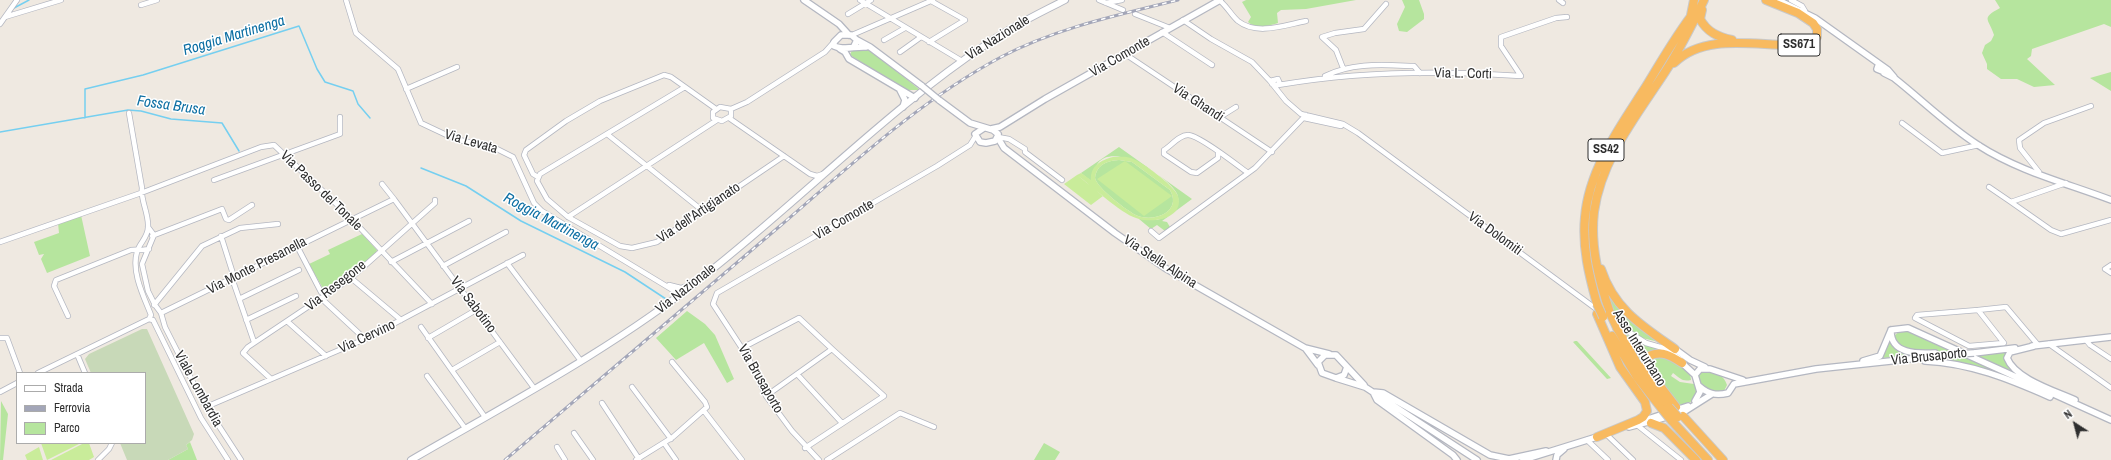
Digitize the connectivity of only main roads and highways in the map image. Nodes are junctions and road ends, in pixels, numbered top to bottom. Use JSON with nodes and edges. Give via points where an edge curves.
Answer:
{"nodes":[{"id":1,"x":1065,"y":0,"type":"edge"},
{"id":2,"x":1694,"y":0,"type":"edge"},
{"id":3,"x":1705,"y":0,"type":"edge"},
{"id":4,"x":1766,"y":0,"type":"edge"},
{"id":5,"x":1691,"y":15,"type":"junction"},
{"id":6,"x":1736,"y":42,"type":"junction"},
{"id":7,"x":1648,"y":97,"type":"junction"},
{"id":8,"x":1593,"y":239,"type":"junction"},
{"id":9,"x":1603,"y":315,"type":"junction"},
{"id":10,"x":1675,"y":349,"type":"road end"},
{"id":11,"x":1682,"y":363,"type":"road end"},
{"id":12,"x":1669,"y":408,"type":"junction"},
{"id":13,"x":1677,"y":417,"type":"junction"},
{"id":14,"x":1644,"y":424,"type":"road end"},
{"id":15,"x":1602,"y":435,"type":"road end"},
{"id":16,"x":411,"y":460,"type":"edge"},
{"id":17,"x":1696,"y":460,"type":"edge"},
{"id":18,"x":1708,"y":460,"type":"edge"},
{"id":19,"x":1718,"y":460,"type":"edge"},
{"id":20,"x":1723,"y":460,"type":"edge"}],
"edges":[{"from":1,"to":16,"type":"main road","name":"Via Nazionale","via":[[1028,19],[935,81],[830,170],[814,178],[671,303],[615,341]]},
{"from":2,"to":5,"type":"highway"},
{"from":3,"to":5,"type":"highway"},
{"from":3,"to":6,"type":"highway","via":[[1700,19],[1702,22],[1714,33]]},
{"from":3,"to":7,"type":"highway","number":"SS42","via":[[1684,40]]},
{"from":4,"to":6,"type":"highway","number":"SS671","via":[[1808,18],[1817,31],[1816,39],[1800,45]]},
{"from":5,"to":9,"type":"highway","name":"Asse Interurbano","number":"SS42","bridge":true,"via":[[1617,131],[1594,176],[1587,196],[1584,242],[1590,293]]},
{"from":6,"to":7,"type":"highway","number":"SS671","via":[[1706,45],[1685,53],[1675,60],[1655,91]]},
{"from":7,"to":8,"type":"highway","name":"Asse Interurbano","number":"SS42","via":[[1605,170],[1596,198]]},
{"from":8,"to":9,"type":"highway","name":"Asse Interurbano","number":"SS42"},
{"from":8,"to":10,"type":"highway","via":[[1610,294],[1630,316]]},
{"from":9,"to":12,"type":"highway","name":"Asse Interurbano","number":"SS42","bridge":true,"via":[[1617,328],[1638,366]]},
{"from":9,"to":12,"type":"highway","name":"Asse Interurbano","number":"SS42","via":[[1634,372]]},
{"from":9,"to":15,"type":"highway","via":[[1620,367],[1647,408],[1646,415],[1640,420]]},
{"from":11,"to":12,"type":"highway","via":[[1657,352],[1650,356],[1646,363]]},
{"from":12,"to":13,"type":"highway","name":"Asse Interurbano","number":"SS42","bridge":true},
{"from":12,"to":13,"type":"highway"},
{"from":13,"to":18,"type":"highway","name":"Asse Interurbano","number":"SS42"},
{"from":13,"to":19,"type":"highway","name":"Asse Interurbano","number":"SS42"},
{"from":13,"to":20,"type":"highway"},
{"from":14,"to":17,"type":"highway","via":[[1664,428]]}]}
